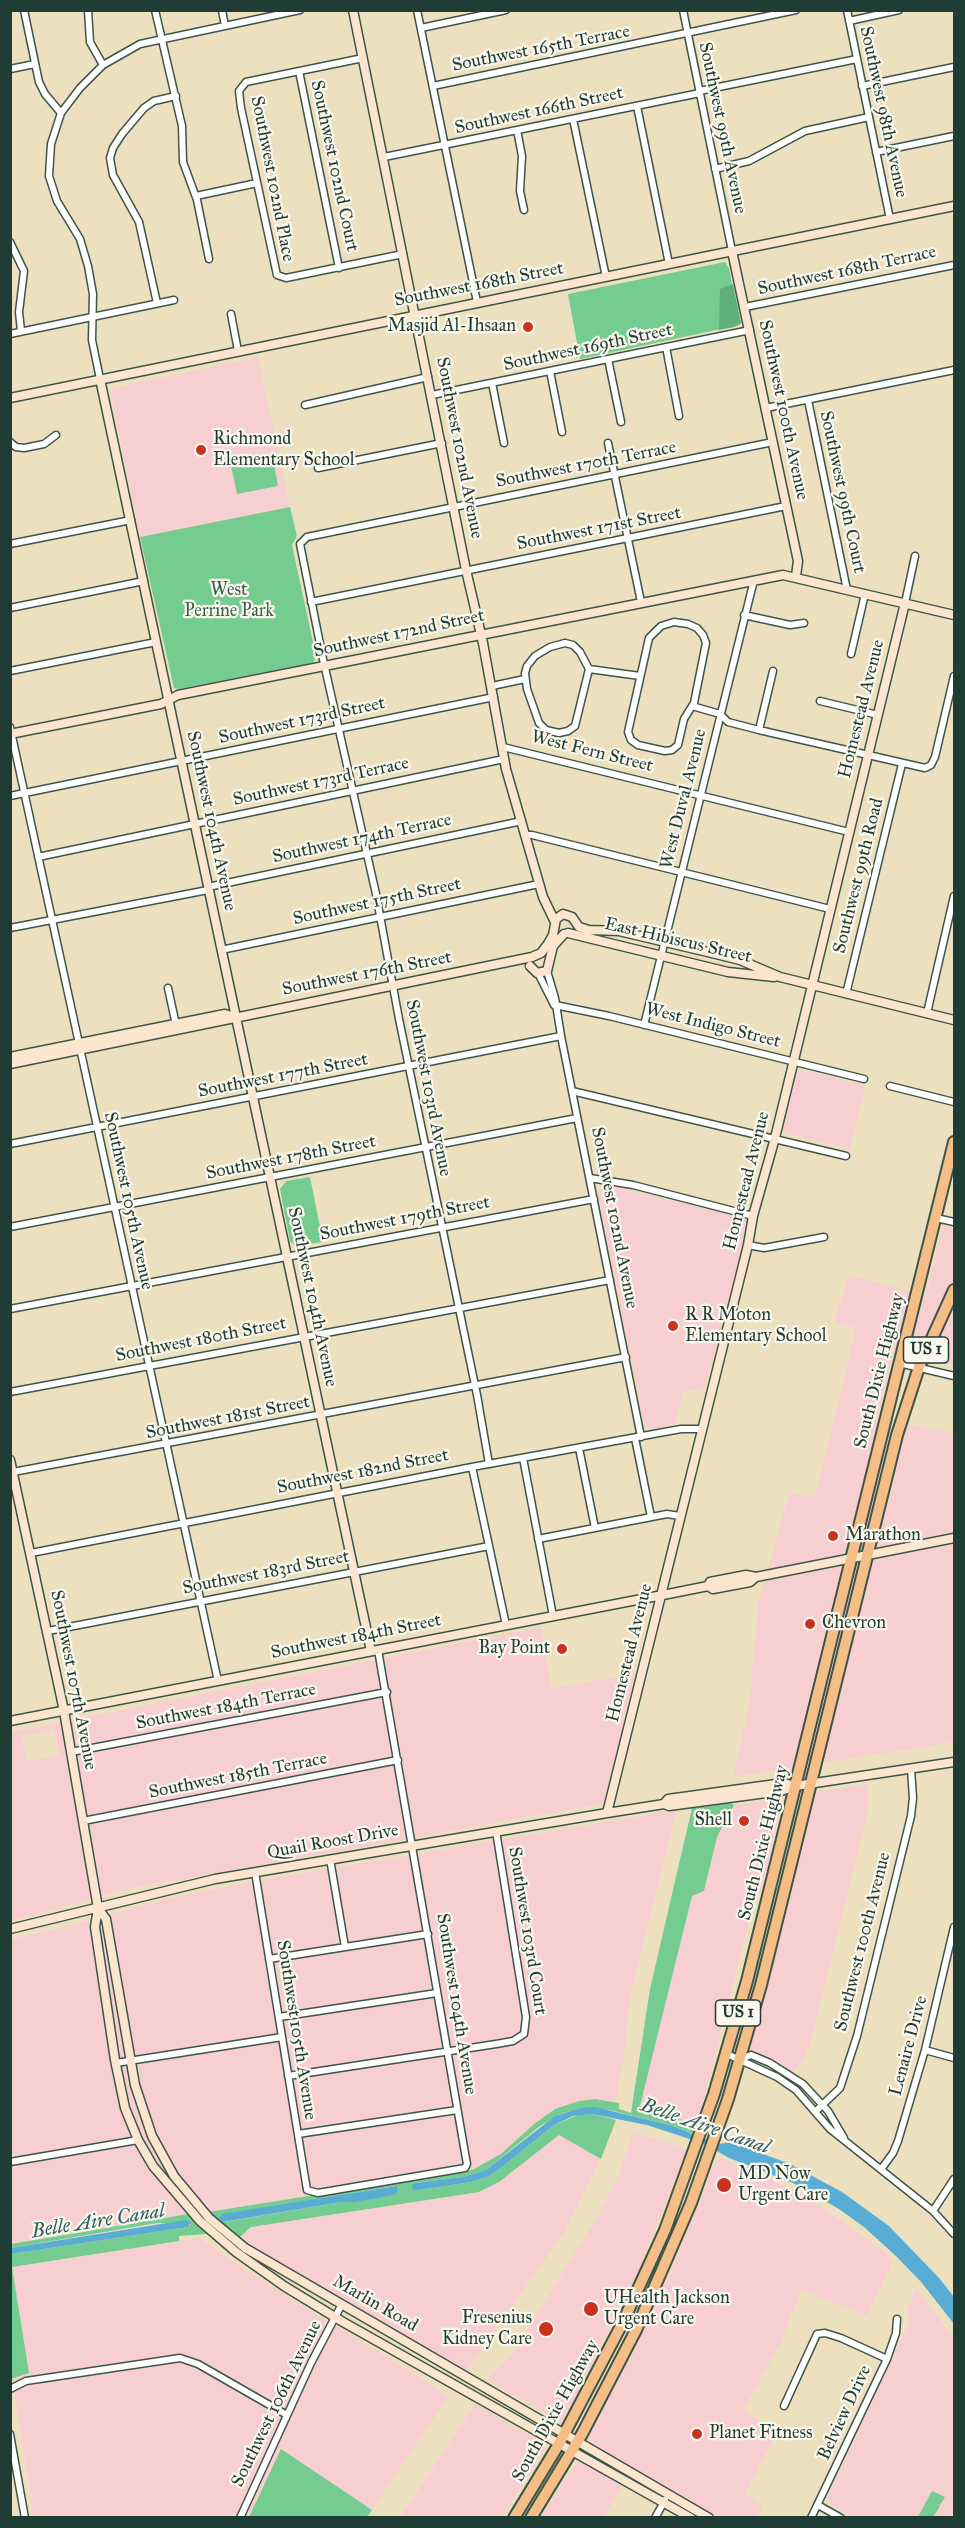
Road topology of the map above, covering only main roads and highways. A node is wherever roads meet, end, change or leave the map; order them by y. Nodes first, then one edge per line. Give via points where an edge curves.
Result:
1 (954, 1142) edge
2 (954, 1290) edge
3 (888, 1407) junction
4 (903, 1411) junction
5 (829, 1647) junction
6 (843, 1651) junction
7 (768, 1893) junction
8 (764, 1910) junction
9 (778, 1917) junction
10 (774, 1934) junction
11 (641, 2283) junction
12 (654, 2289) junction
13 (514, 2517) edge
14 (531, 2517) edge

1 - 3 highway, South Dixie Highway / US 1
2 - 4 highway, South Dixie Highway / US 1
3 - 4 highway
3 - 5 highway, South Dixie Highway / US 1
4 - 6 highway, South Dixie Highway / US 1
5 - 6 highway
5 - 7 highway, South Dixie Highway / US 1
6 - 9 highway, South Dixie Highway / US 1
7 - 8 highway, South Dixie Highway / US 1
7 - 9 highway via 773,1914
8 - 10 highway
8 - 11 highway, South Dixie Highway / US 1 via 727,2054 702,2132
9 - 10 highway, South Dixie Highway / US 1
10 - 12 highway, South Dixie Highway / US 1 via 741,2059 691,2203
11 - 12 highway
11 - 13 highway, South Dixie Highway / US 1 via 562,2439
12 - 14 highway, South Dixie Highway / US 1 via 616,2370

